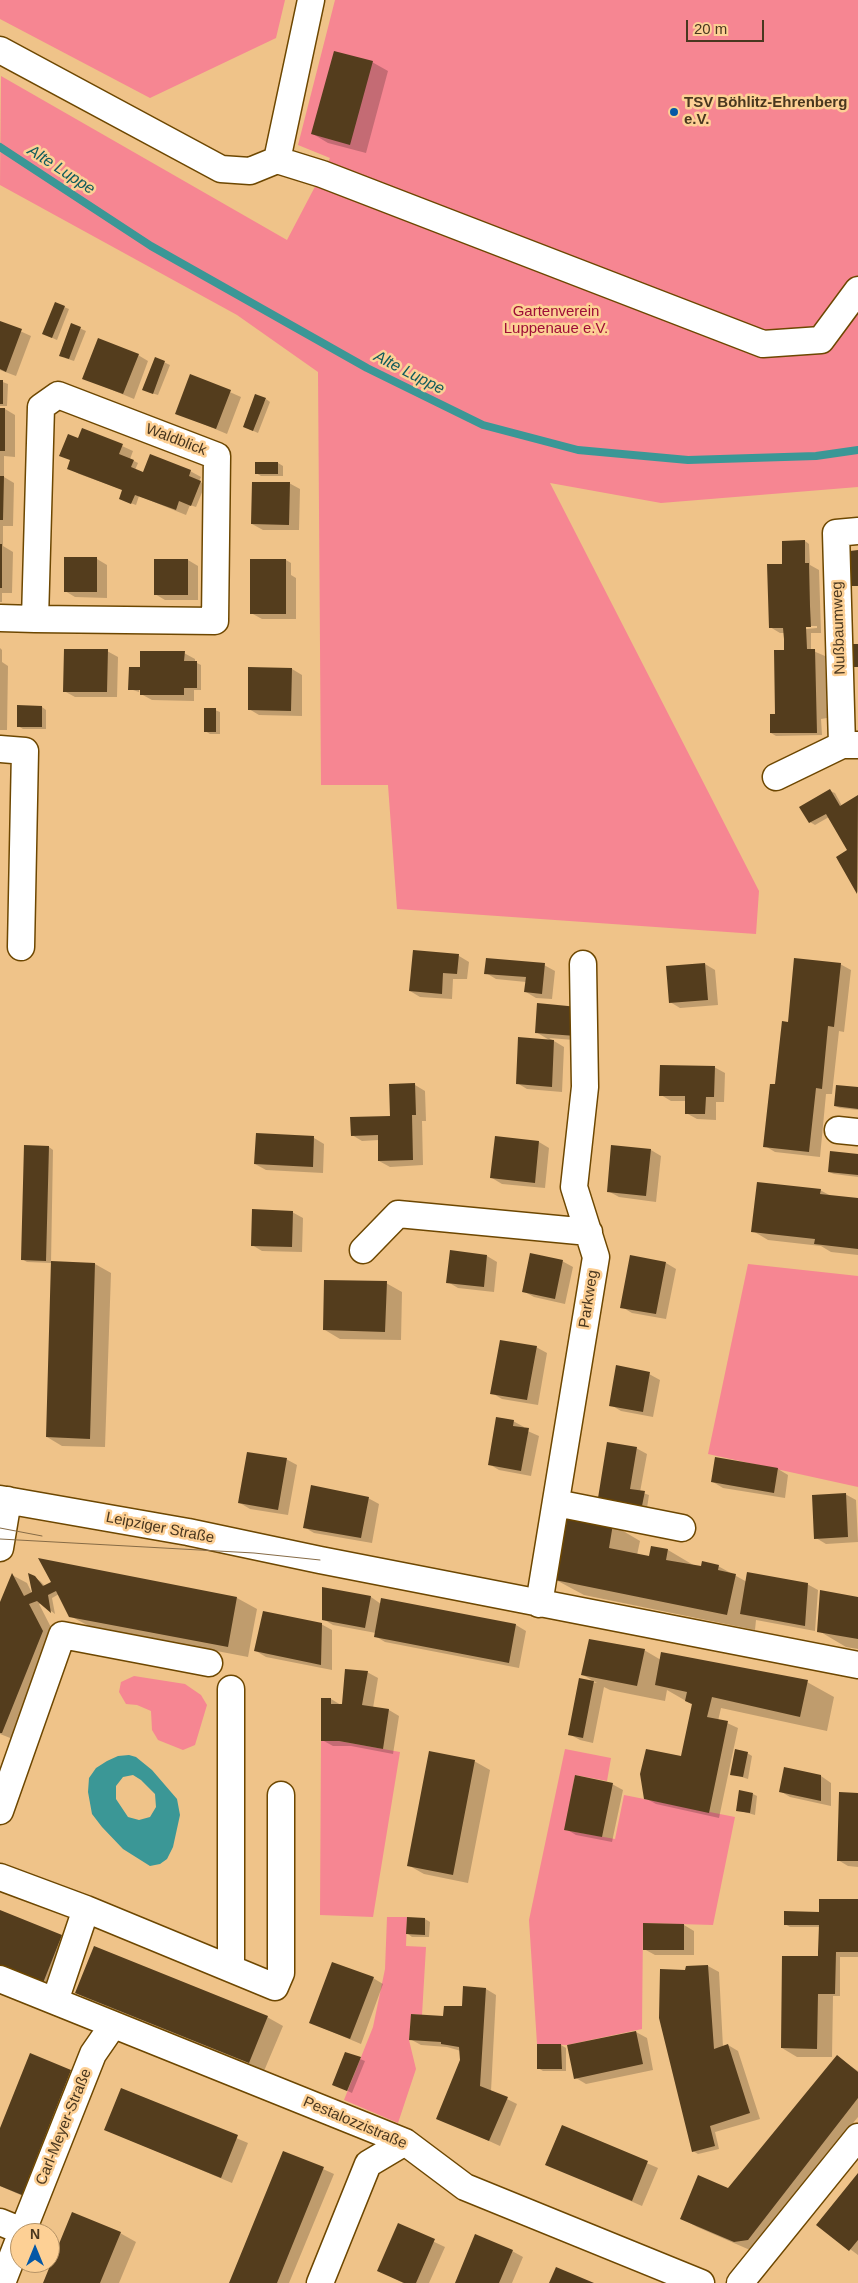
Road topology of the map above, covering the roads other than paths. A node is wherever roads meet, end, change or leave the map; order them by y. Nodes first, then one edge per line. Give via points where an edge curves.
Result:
1 (311, 0) edge
2 (0, 50) edge
3 (277, 160) junction
4 (858, 290) edge
5 (847, 532) edge
6 (0, 618) edge
7 (35, 619) junction
8 (850, 745) edge
9 (0, 749) edge
10 (776, 777) dead end
11 (21, 947) dead end
12 (583, 964) dead end
13 (588, 1232) junction
14 (363, 1250) dead end
15 (4, 1499) edge
16 (556, 1503) junction
17 (682, 1528) dead end
18 (0, 1548) edge
19 (539, 1604) junction
20 (209, 1663) dead end
21 (858, 1665) edge
22 (231, 1689) dead end
23 (9, 1755) edge
24 (281, 1795) dead end
25 (0, 1811) edge
26 (0, 1878) edge
27 (86, 1909) junction
28 (231, 1968) junction
29 (0, 1979) edge
30 (55, 2001) junction
31 (113, 2025) junction
32 (858, 2137) edge
33 (405, 2142) junction
34 (19, 2223) edge
35 (10, 2253) edge
36 (2, 2283) edge
37 (320, 2283) edge
38 (702, 2283) edge
39 (740, 2283) edge

1 - 3 street
2 - 3 street via 222,169 250,171
3 - 4 street via 322,174 763,344 820,340
5 - 8 street, Nußbaumweg
6 - 7 street, Waldblick
7 - 7 street, Waldblick via 215,621 217,456 58,395 41,407
8 - 10 street
9 - 11 street via 25,751
12 - 13 street, Parkweg via 585,1087 574,1187
13 - 14 street via 398,1214
13 - 16 street, Parkweg via 596,1257
15 - 18 street
15 - 19 street, Leipziger Straße via 188,1532
16 - 17 street
16 - 19 street, Parkweg
19 - 21 street, Leipziger Straße
20 - 23 street via 62,1635
22 - 28 street
23 - 25 street
24 - 28 street via 282,1973 275,1987
26 - 27 street
27 - 28 street
27 - 30 street
29 - 30 street, Pestalozzistraße
30 - 31 street, Pestalozzistraße
31 - 33 street, Pestalozzistraße
31 - 34 street, Carl-Meyer-Straße via 93,2054
32 - 39 street
33 - 37 street via 368,2164
33 - 38 street, Pestalozzistraße via 465,2187
35 - 36 street, Carl-Meyer-Straße

